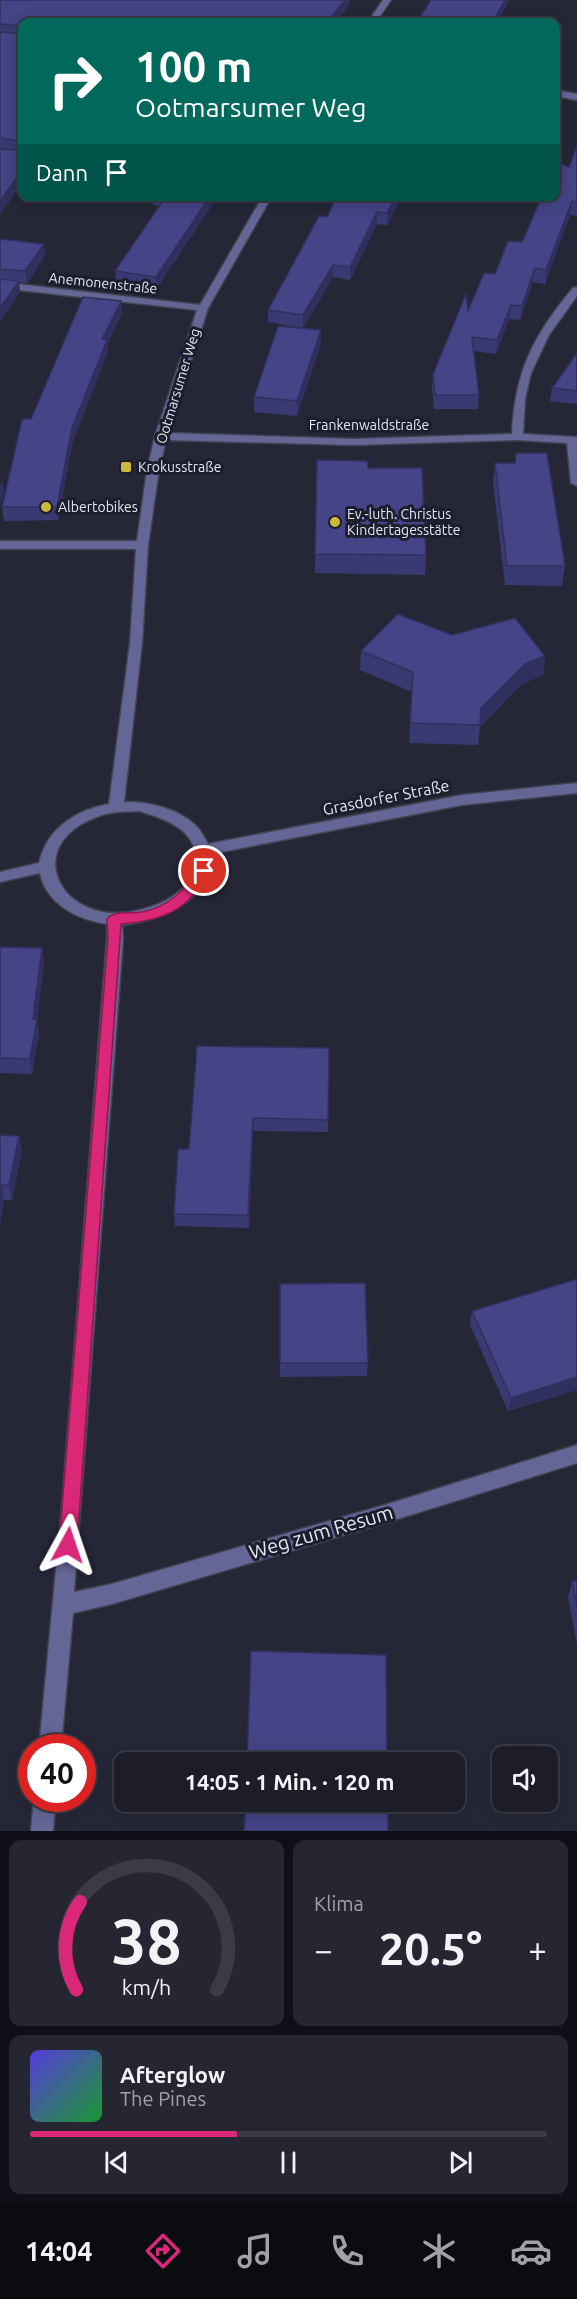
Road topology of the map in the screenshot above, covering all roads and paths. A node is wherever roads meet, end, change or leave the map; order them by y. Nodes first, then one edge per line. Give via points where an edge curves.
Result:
1 (387, 0) edge
2 (375, 18) edge
3 (560, 94) edge
4 (577, 97) edge
5 (265, 201) edge
6 (0, 285) edge
7 (577, 290) edge
8 (202, 308) junction
9 (161, 436) junction
10 (517, 438) junction
11 (574, 440) edge
12 (577, 483) edge
13 (0, 545) edge
14 (142, 545) junction
15 (577, 788) edge
16 (116, 807) junction
17 (204, 850) junction
18 (45, 867) junction
19 (0, 877) edge
20 (114, 919) junction
21 (577, 1454) edge
22 (63, 1605) junction
23 (51, 1734) edge
24 (44, 1812) edge
25 (42, 1831) edge

1 - 2 street
3 - 4 street
5 - 8 street, Ootmarsumer Weg
6 - 8 street, Anemonenstraße
7 - 10 street via 534,354 522,386
8 - 9 street, Ootmarsumer Weg
9 - 10 street, Frankenwaldstraße via 353,442
9 - 14 street, Ootmarsumer Weg
10 - 11 street, Frankenwaldstraße
11 - 12 street
13 - 14 street
14 - 16 street, Ootmarsumer Weg via 136,643
15 - 17 street, Grasdorfer Straße via 462,800
16 - 17 street via 151,808 182,820 197,834
16 - 18 street via 84,817 58,835 48,850
17 - 20 street via 204,871 192,890 171,907 144,917
18 - 19 street
18 - 20 street via 58,897 92,916
20 - 22 street
21 - 22 street, Weg zum Resum via 296,1540
22 - 23 street
24 - 25 street

